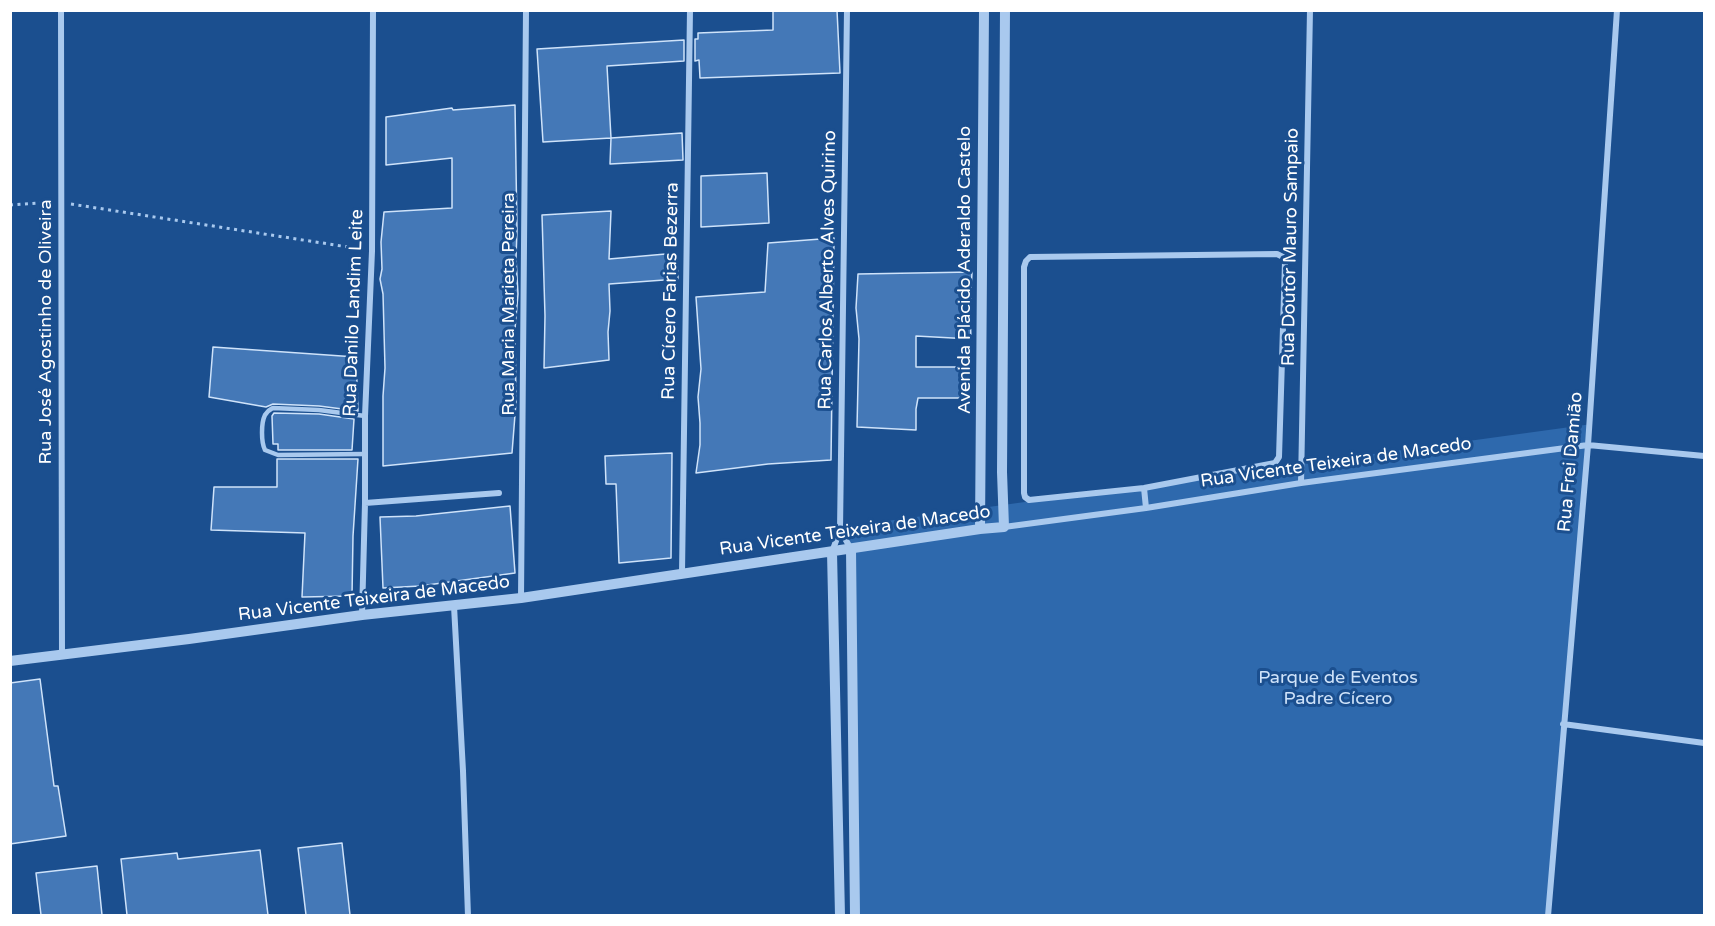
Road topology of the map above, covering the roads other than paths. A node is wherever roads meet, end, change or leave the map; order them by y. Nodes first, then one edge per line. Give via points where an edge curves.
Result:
1 (61, 10) edge
2 (373, 10) edge
3 (526, 10) edge
4 (690, 10) edge
5 (847, 10) edge
6 (984, 10) edge
7 (1005, 10) edge
8 (1310, 10) edge
9 (1617, 10) edge
10 (982, 263) junction
11 (1004, 264) junction
12 (365, 416) junction
13 (1588, 445) junction
14 (365, 454) junction
15 (1704, 456) edge
16 (1301, 483) junction
17 (1144, 488) junction
18 (499, 493) dead end
19 (365, 503) junction
20 (1146, 508) junction
21 (1004, 527) junction
22 (980, 529) junction
23 (840, 530) junction
24 (851, 549) junction
25 (832, 552) junction
26 (682, 572) junction
27 (521, 597) junction
28 (454, 606) junction
29 (363, 615) junction
30 (62, 654) junction
31 (10, 661) edge
32 (1563, 724) junction
33 (1704, 742) edge
34 (468, 915) edge
35 (840, 915) edge
36 (855, 915) edge
37 (1548, 915) edge

1 - 30 street, Rua José Agostinho de Oliveira
2 - 12 street, Rua Danilo Landim Leite via 372,251
3 - 27 street, Rua Maria Marieta Pereira
4 - 26 street, Rua Cícero Farias Bezerra
5 - 23 street, Rua Carlos Alberto Alves Quirino
6 - 10 street, Avenida Plácido Aderaldo Castelo
7 - 11 street, Avenida Plácido Aderaldo Castelo
8 - 16 street, Rua Doutor Mauro Sampaio
9 - 13 street, Rua Frei Damião
10 - 11 street
10 - 22 street, Avenida Plácido Aderaldo Castelo
11 - 21 street, Avenida Plácido Aderaldo Castelo
12 - 14 street, Rua Danilo Landim Leite
12 - 14 lane via 273,408 264,416 262,445 278,455
13 - 15 street, Rua Vicente Teixeira de Macedo
13 - 16 street, Rua Vicente Teixeira de Macedo
13 - 32 street, Rua Frei Damião
14 - 19 street, Rua Danilo Landim Leite
16 - 20 street, Rua Vicente Teixeira de Macedo
17 - 17 street via 1029,500 1025,497 1026,261 1030,257 1278,254 1285,262 1278,460
17 - 20 street
18 - 19 street
19 - 29 street, Rua Danilo Landim Leite
20 - 21 street, Rua Vicente Teixeira de Macedo
21 - 22 street, Rua Vicente Teixeira de Macedo
22 - 24 street, Rua Vicente Teixeira de Macedo
23 - 24 street
23 - 25 street
24 - 25 street, Rua Vicente Teixeira de Macedo
24 - 36 street
25 - 26 street, Rua Vicente Teixeira de Macedo
25 - 35 street
26 - 27 street, Rua Vicente Teixeira de Macedo
27 - 28 street, Rua Vicente Teixeira de Macedo
28 - 29 street, Rua Vicente Teixeira de Macedo
28 - 34 street
29 - 30 street, Rua Vicente Teixeira de Macedo
30 - 31 street, Rua Vicente Teixeira de Macedo
32 - 33 street
32 - 37 street, Rua Frei Damião

